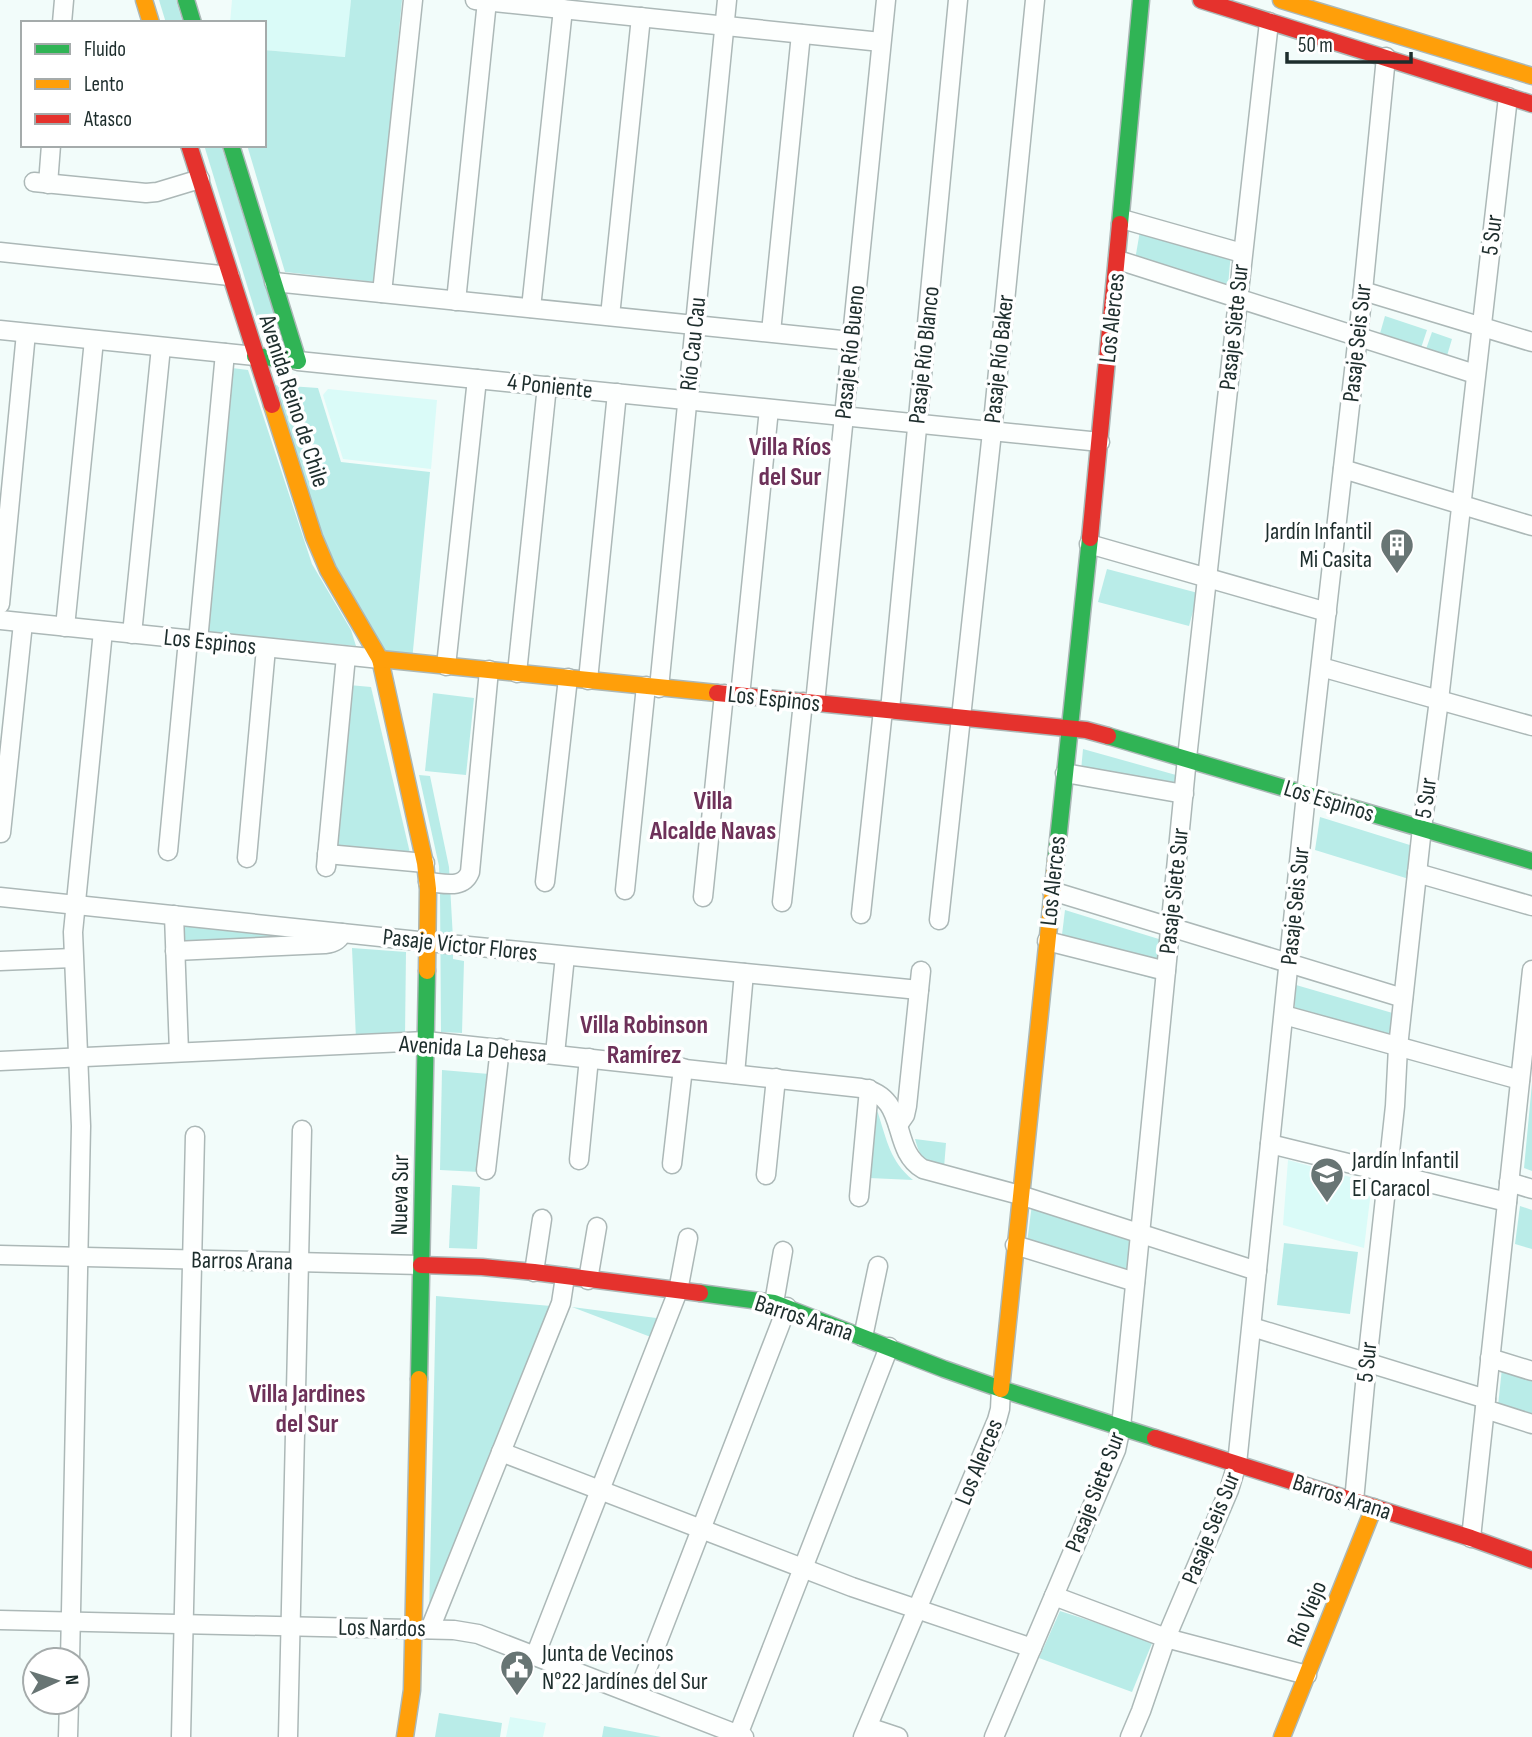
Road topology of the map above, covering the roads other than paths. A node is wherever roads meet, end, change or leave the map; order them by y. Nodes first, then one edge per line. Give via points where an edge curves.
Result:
1 (64, 0) edge
2 (144, 0) edge
3 (186, 0) edge
4 (413, 0) edge
5 (727, 0) edge
6 (886, 0) edge
7 (958, 0) edge
8 (1035, 0) edge
9 (1142, 0) edge
10 (1201, 0) edge
11 (1281, 0) edge
12 (481, 1) edge
13 (563, 9) junction
14 (641, 17) junction
15 (62, 21) edge
16 (150, 21) edge
17 (192, 21) edge
18 (1269, 22) junction
19 (724, 26) junction
20 (801, 34) junction
21 (881, 42) junction
22 (1386, 57) junction
23 (1532, 76) edge
24 (1508, 97) junction
25 (1532, 104) edge
26 (50, 147) edge
27 (191, 147) edge
28 (232, 147) edge
29 (200, 179) junction
30 (1122, 219) junction
31 (0, 251) edge
32 (1242, 253) junction
33 (1118, 260) junction
34 (230, 276) junction
35 (274, 282) junction
36 (1363, 291) junction
37 (382, 293) junction
38 (1238, 298) junction
39 (456, 301) junction
40 (531, 308) junction
41 (610, 316) junction
42 (695, 325) junction
43 (1481, 326) junction
44 (0, 330) edge
45 (771, 332) junction
46 (26, 333) junction
47 (1358, 336) junction
48 (94, 340) junction
49 (851, 341) junction
50 (1532, 342) edge
51 (161, 347) junction
52 (225, 353) junction
53 (256, 356) junction
54 (298, 361) junction
55 (1475, 374) junction
56 (477, 379) junction
57 (547, 386) junction
58 (617, 393) junction
59 (687, 400) junction
60 (769, 409) junction
61 (844, 416) junction
62 (918, 424) junction
63 (992, 432) junction
64 (1100, 443) junction
65 (1343, 469) junction
66 (1460, 504) junction
67 (1532, 526) edge
68 (1089, 544) junction
69 (1207, 579) junction
70 (0, 604) edge
71 (1327, 612) junction
72 (0, 620) edge
73 (23, 623) junction
74 (65, 627) junction
75 (103, 631) junction
76 (132, 634) junction
77 (193, 640) junction
78 (266, 648) junction
79 (346, 656) junction
80 (380, 659) junction
81 (446, 666) junction
82 (1321, 667) junction
83 (488, 670) junction
84 (517, 673) junction
85 (568, 678) junction
86 (588, 680) junction
87 (653, 687) junction
88 (732, 695) junction
89 (1439, 700) junction
90 (809, 702) junction
91 (887, 710) junction
92 (961, 717) junction
93 (1532, 726) edge
94 (1070, 727) junction
95 (1187, 758) junction
96 (1065, 773) junction
97 (1184, 794) junction
98 (1306, 794) junction
99 (1422, 828) junction
100 (1, 833) edge
101 (168, 851) dead end
102 (247, 858) dead end
103 (1532, 861) edge
104 (425, 863) junction
105 (1417, 873) junction
106 (428, 882) junction
107 (545, 882) dead end
108 (625, 890) dead end
109 (1052, 891) junction
110 (0, 897) edge
111 (703, 897) dead end
112 (782, 902) dead end
113 (76, 905) junction
114 (1532, 906) edge
115 (861, 914) dead end
116 (174, 915) junction
117 (939, 920) dead end
118 (1171, 927) junction
119 (341, 933) junction
120 (1047, 941) junction
121 (428, 942) junction
122 (175, 951) junction
123 (565, 956) junction
124 (73, 958) junction
125 (0, 961) edge
126 (1289, 963) junction
127 (1532, 970) edge
128 (921, 971) dead end
129 (1166, 971) junction
130 (744, 973) junction
131 (919, 990) junction
132 (1403, 998) junction
133 (1284, 1015) junction
134 (426, 1041) junction
135 (1398, 1047) junction
136 (500, 1048) junction
137 (180, 1052) junction
138 (555, 1054) junction
139 (78, 1057) junction
140 (589, 1058) junction
141 (0, 1061) edge
142 (683, 1068) junction
143 (735, 1074) junction
144 (776, 1078) junction
145 (1520, 1080) junction
146 (869, 1089) junction
147 (898, 1125) junction
148 (302, 1130) dead end
149 (195, 1136) dead end
150 (1270, 1144) junction
151 (579, 1160) dead end
152 (673, 1164) dead end
153 (486, 1170) dead end
154 (1388, 1173) junction
155 (765, 1175) dead end
156 (1509, 1182) junction
157 (1532, 1189) edge
158 (1020, 1195) junction
159 (859, 1197) dead end
160 (1507, 1202) junction
161 (542, 1219) dead end
162 (597, 1227) dead end
163 (1140, 1234) junction
164 (688, 1238) dead end
165 (1015, 1245) junction
166 (783, 1251) dead end
167 (0, 1255) edge
168 (78, 1257) junction
169 (192, 1260) junction
170 (299, 1262) junction
171 (421, 1265) junction
172 (878, 1266) dead end
173 (534, 1272) junction
174 (1257, 1272) junction
175 (565, 1277) junction
176 (588, 1280) junction
177 (1135, 1282) junction
178 (678, 1291) junction
179 (780, 1305) junction
180 (1252, 1327) junction
181 (863, 1337) junction
182 (889, 1348) junction
183 (1490, 1358) junction
184 (1367, 1363) junction
185 (1532, 1371) edge
186 (1001, 1389) junction
187 (1485, 1404) junction
188 (1532, 1424) edge
189 (1121, 1427) junction
190 (501, 1452) junction
191 (1237, 1464) junction
192 (600, 1490) junction
193 (1354, 1501) junction
194 (1374, 1507) junction
195 (701, 1528) junction
196 (1471, 1538) junction
197 (1532, 1560) edge
198 (803, 1568) junction
199 (1054, 1596) junction
200 (917, 1609) junction
201 (0, 1620) edge
202 (71, 1621) junction
203 (184, 1624) junction
204 (290, 1626) junction
205 (422, 1629) junction
206 (1166, 1638) junction
207 (70, 1646) edge
208 (1032, 1648) junction
209 (535, 1656) junction
210 (1307, 1675) junction
211 (637, 1695) junction
212 (69, 1716) edge
213 (708, 1730) edge
214 (865, 1732) edge
215 (741, 1736) edge
216 (68, 1737) edge
217 (181, 1737) edge
218 (288, 1737) edge
219 (405, 1737) edge
220 (898, 1737) edge
221 (994, 1737) edge
222 (1130, 1737) edge
223 (1282, 1737) edge

1 - 15 street
2 - 16 street
3 - 17 street
4 - 37 street
5 - 19 street, Río Cau Cau
6 - 21 street, Pasaje Río Bueno
7 - 62 street, Pasaje Río Blanco
8 - 63 street, Pasaje Río Baker
9 - 30 street, Los Alerces
10 - 18 street
11 - 23 street
12 - 13 street
12 - 39 street
13 - 14 street
13 - 40 street
14 - 19 street
14 - 41 street
18 - 22 street
18 - 32 street, Pasaje Siete Sur
19 - 20 street
19 - 42 street, Río Cau Cau
20 - 21 street
20 - 45 street
21 - 49 street, Pasaje Río Bueno
22 - 24 street
22 - 36 street, Pasaje Seis Sur
24 - 25 street
24 - 43 street, 5 Sur
26 - 29 street via 41,183 146,193
27 - 29 street, Avenida Reino de Chile
28 - 35 street, Avenida Reino de Chile
29 - 34 street, Avenida Reino de Chile
30 - 32 street
30 - 33 street, Los Alerces
31 - 34 street
32 - 38 street, Pasaje Siete Sur
33 - 38 street
33 - 64 street, Los Alerces
34 - 53 street, Avenida Reino de Chile
35 - 37 street
35 - 54 street, Avenida Reino de Chile
36 - 43 street
36 - 47 street, Pasaje Seis Sur
37 - 39 street
38 - 47 street
38 - 69 street, Pasaje Siete Sur
39 - 40 street
40 - 41 street
41 - 42 street
42 - 45 street
42 - 59 street, Río Cau Cau
43 - 50 street
43 - 55 street, 5 Sur
44 - 46 street, 4 Poniente
45 - 49 street
46 - 48 street, 4 Poniente
46 - 70 street
47 - 55 street
47 - 65 street, Pasaje Seis Sur
48 - 51 street, 4 Poniente
48 - 74 street
49 - 61 street, Pasaje Río Bueno
51 - 52 street, 4 Poniente
51 - 76 street
52 - 53 street, 4 Poniente
52 - 77 street
53 - 54 street, 4 Poniente
53 - 80 street, Avenida Reino de Chile via 319,553
54 - 56 street, 4 Poniente
55 - 66 street, 5 Sur
56 - 57 street, 4 Poniente
56 - 81 street
57 - 58 street, 4 Poniente
57 - 84 street
58 - 59 street, 4 Poniente
58 - 86 street
59 - 60 street, 4 Poniente
59 - 87 street, Río Cau Cau
60 - 61 street, 4 Poniente
60 - 88 street
61 - 62 street, 4 Poniente
61 - 90 street, Pasaje Río Bueno
62 - 63 street, 4 Poniente
62 - 91 street, Pasaje Río Blanco
63 - 64 street, 4 Poniente
63 - 92 street, Pasaje Río Baker
64 - 68 street, Los Alerces
65 - 66 street
65 - 71 street, Pasaje Seis Sur
66 - 67 street
66 - 89 street, 5 Sur
68 - 69 street
68 - 94 street, Los Alerces
69 - 71 street
69 - 95 street, Pasaje Siete Sur
71 - 82 street, Pasaje Seis Sur
72 - 73 street, Los Espinos
73 - 74 street, Los Espinos
73 - 100 street
74 - 75 street, Los Espinos
75 - 76 street, Los Espinos
75 - 113 street
76 - 77 street, Los Espinos
77 - 78 street, Los Espinos
77 - 101 street
78 - 79 street, Los Espinos
78 - 102 street
79 - 80 street, Los Espinos
79 - 104 street via 326,860
80 - 81 street, Los Espinos
80 - 104 street, Nueva Sur
81 - 83 street, Los Espinos
82 - 89 street
82 - 98 street, Pasaje Seis Sur
83 - 84 street, Los Espinos
83 - 106 street via 470,872 462,883
84 - 85 street, Los Espinos
85 - 86 street, Los Espinos
85 - 107 street
86 - 87 street, Los Espinos
87 - 88 street, Los Espinos
87 - 108 street, Río Cau Cau
88 - 90 street, Los Espinos
88 - 111 street
89 - 93 street
89 - 99 street, 5 Sur
90 - 91 street, Los Espinos
90 - 112 street, Pasaje Río Bueno
91 - 92 street, Los Espinos
91 - 115 street, Pasaje Río Blanco
92 - 94 street, Los Espinos
92 - 117 street, Pasaje Río Baker
94 - 95 street, Los Espinos
94 - 96 street, Los Alerces
95 - 97 street, Pasaje Siete Sur
95 - 98 street, Los Espinos
96 - 97 street
96 - 109 street, Los Alerces
97 - 118 street, Pasaje Siete Sur
98 - 99 street, Los Espinos
98 - 126 street, Pasaje Seis Sur
99 - 103 street, Los Espinos
99 - 105 street, 5 Sur
104 - 106 street, Nueva Sur
105 - 114 street
105 - 132 street, 5 Sur
106 - 121 street, Nueva Sur
109 - 118 street
109 - 120 street, Los Alerces
110 - 113 street, Pasaje Víctor Flores
113 - 116 street, Pasaje Víctor Flores
113 - 124 street
116 - 119 street, Pasaje Víctor Flores
116 - 122 street
118 - 126 street
118 - 129 street, Pasaje Siete Sur
119 - 121 street, Pasaje Víctor Flores
119 - 122 street via 337,941 326,944
120 - 129 street
120 - 158 street, Los Alerces
121 - 123 street, Pasaje Víctor Flores
121 - 134 street, Nueva Sur
122 - 137 street
123 - 130 street, Pasaje Víctor Flores
123 - 138 street
124 - 125 street
124 - 139 street
126 - 132 street
126 - 133 street, Pasaje Seis Sur
127 - 145 street
128 - 131 street
129 - 163 street, Pasaje Siete Sur
130 - 131 street, Pasaje Víctor Flores
130 - 143 street
131 - 147 street via 907,1106
132 - 135 street, 5 Sur
133 - 135 street
133 - 150 street, Pasaje Seis Sur
134 - 136 street, Avenida La Dehesa
134 - 137 street, Avenida La Dehesa
134 - 171 street, Nueva Sur
135 - 145 street
135 - 154 street, 5 Sur
136 - 138 street, Avenida La Dehesa
136 - 153 street
137 - 139 street, Avenida La Dehesa
138 - 140 street, Avenida La Dehesa
139 - 141 street, Avenida La Dehesa
139 - 168 street
140 - 142 street, Avenida La Dehesa
140 - 151 street
142 - 143 street, Avenida La Dehesa
142 - 152 street
143 - 144 street, Avenida La Dehesa
144 - 146 street, Avenida La Dehesa
144 - 155 street
145 - 156 street
146 - 147 street via 887,1101
146 - 159 street
147 - 158 street via 908,1152 923,1169
148 - 170 street
149 - 169 street
150 - 154 street
150 - 174 street, Pasaje Seis Sur
154 - 160 street
154 - 184 street, 5 Sur
156 - 157 street
156 - 160 street
158 - 163 street
158 - 165 street, Los Alerces
160 - 183 street
161 - 173 street
162 - 176 street
163 - 174 street
163 - 177 street, Pasaje Siete Sur
164 - 178 street
165 - 177 street
165 - 186 street, Los Alerces
166 - 179 street
167 - 168 street, Barros Arana
168 - 169 street, Barros Arana
168 - 202 street
169 - 170 street, Barros Arana
169 - 203 street
170 - 171 street, Barros Arana
170 - 204 street
171 - 173 street, Barros Arana
171 - 205 street, Nueva Sur
172 - 181 street
173 - 175 street, Barros Arana
174 - 180 street, Pasaje Seis Sur
175 - 176 street, Barros Arana
175 - 190 street via 561,1303
176 - 178 street, Barros Arana
177 - 189 street, Pasaje Siete Sur
178 - 179 street, Barros Arana
178 - 192 street
179 - 181 street, Barros Arana
179 - 195 street
180 - 184 street
180 - 191 street, Pasaje Seis Sur
181 - 182 street, Barros Arana
182 - 186 street, Barros Arana
182 - 198 street
183 - 185 street
183 - 187 street
184 - 187 street
184 - 193 street, 5 Sur
186 - 189 street, Barros Arana
186 - 200 street, Los Alerces via 998,1420
187 - 188 street
187 - 196 street
189 - 191 street, Barros Arana
189 - 199 street, Pasaje Siete Sur via 1116,1450
190 - 192 street
190 - 205 street
191 - 193 street, Barros Arana
191 - 206 street, Pasaje Seis Sur
192 - 195 street
192 - 209 street
193 - 194 street, Barros Arana
194 - 196 street, Barros Arana
194 - 210 street, Río Viejo
195 - 198 street
195 - 211 street
196 - 197 street, Barros Arana
198 - 200 street
198 - 215 street
199 - 206 street
199 - 208 street, Pasaje Siete Sur
200 - 208 street
200 - 214 street, Los Alerces
201 - 202 street, Los Nardos
202 - 203 street, Los Nardos
202 - 207 street
203 - 204 street, Los Nardos
203 - 217 street
204 - 205 street, Los Nardos
204 - 218 street
205 - 209 street, Los Nardos via 478,1634
205 - 219 street, Nueva Sur
206 - 210 street
206 - 222 street, Pasaje Seis Sur
208 - 221 street, Pasaje Siete Sur
209 - 211 street, Los Nardos
210 - 223 street, Río Viejo
211 - 213 street, Los Nardos
212 - 216 street
213 - 215 street, Los Nardos
214 - 220 street

